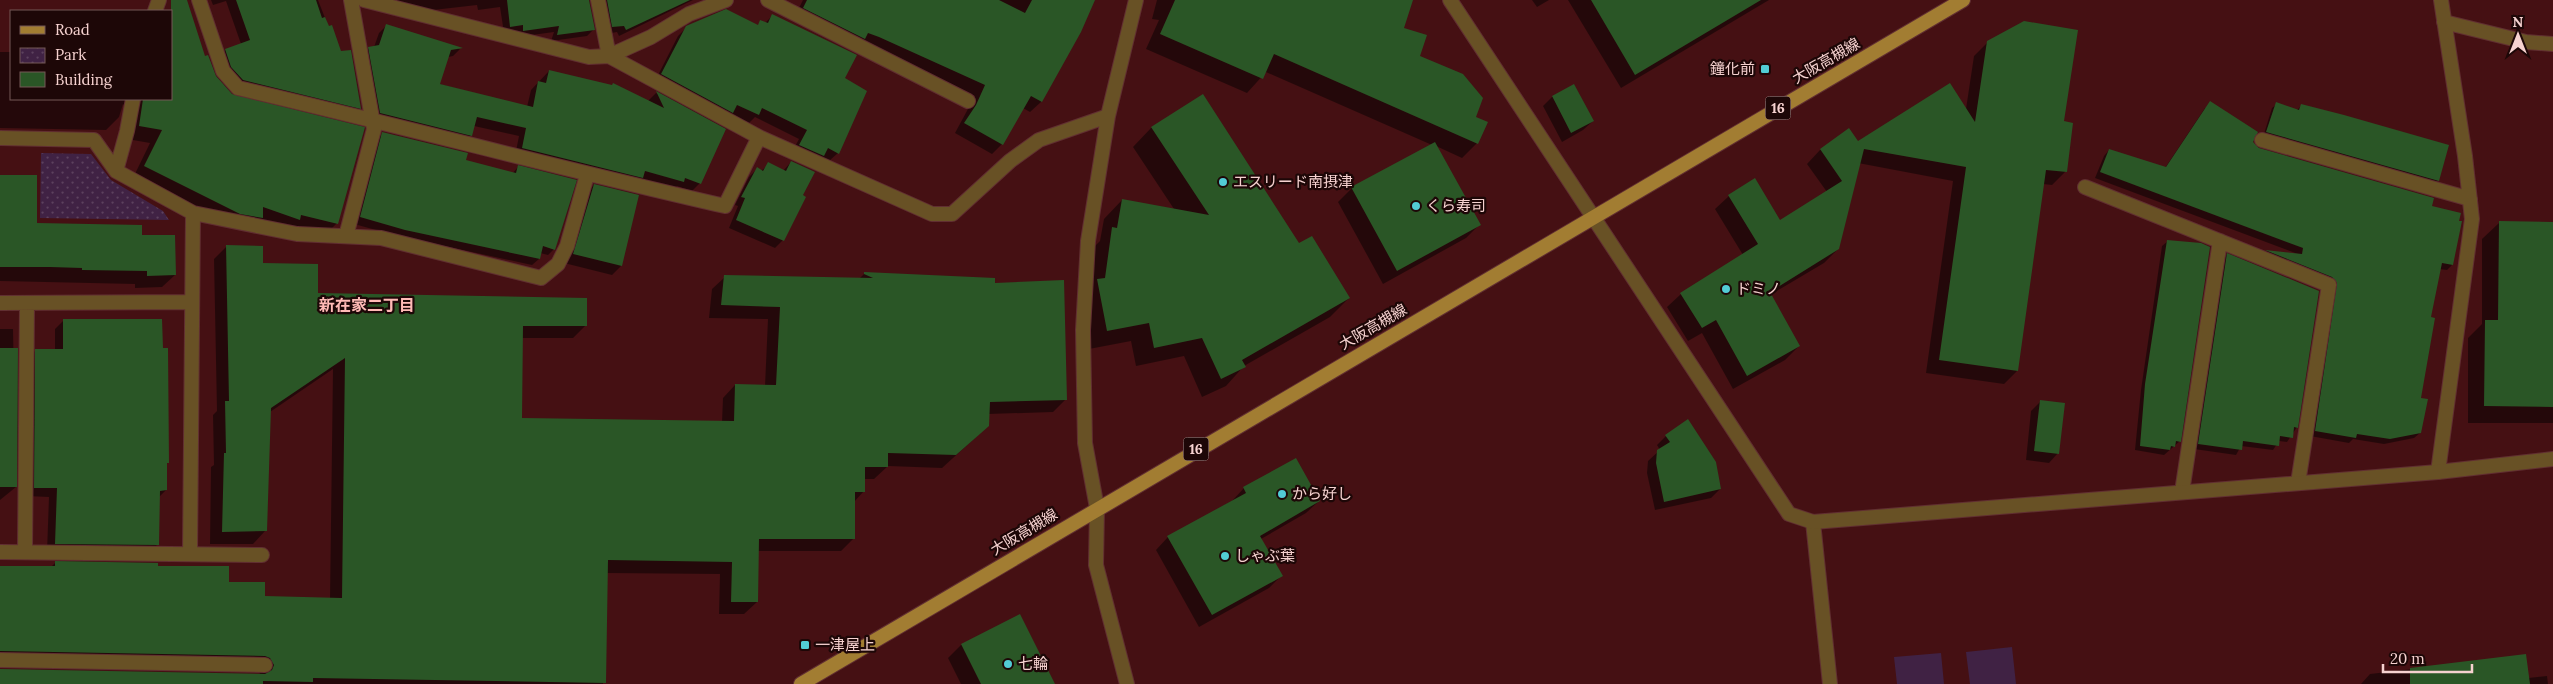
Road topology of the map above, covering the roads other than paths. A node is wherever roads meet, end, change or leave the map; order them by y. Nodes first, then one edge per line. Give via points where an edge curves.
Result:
1 (199, 0) edge
2 (351, 0) edge
3 (364, 0) edge
4 (598, 0) edge
5 (726, 0) edge
6 (768, 0) edge
7 (1136, 0) edge
8 (1450, 0) edge
9 (1963, 0) edge
10 (2441, 0) edge
11 (2444, 22) junction
12 (2553, 44) edge
13 (609, 56) junction
14 (133, 100) edge
15 (968, 101) dead end
16 (1108, 116) junction
17 (373, 119) junction
18 (759, 137) junction
19 (0, 138) edge
20 (2262, 140) dead end
21 (116, 171) junction
22 (587, 175) junction
23 (2085, 187) dead end
24 (2470, 199) junction
25 (193, 213) junction
26 (1593, 216) junction
27 (346, 236) junction
28 (2220, 241) junction
29 (192, 302) junction
30 (0, 303) edge
31 (27, 303) junction
32 (2553, 459) edge
33 (2438, 472) junction
34 (2298, 483) junction
35 (2182, 492) junction
36 (1097, 508) junction
37 (1813, 522) junction
38 (0, 552) edge
39 (25, 552) junction
40 (190, 554) junction
41 (262, 555) dead end
42 (0, 660) edge
43 (265, 665) dead end
44 (801, 684) edge
45 (1127, 684) edge
46 (1830, 684) edge

1 - 17 street via 223,71 238,88
2 - 17 street
3 - 13 street via 589,57
4 - 13 street
5 - 13 street via 689,14 651,37
6 - 15 street
7 - 16 street
8 - 26 street
9 - 26 main road, 大阪高槻線 / 16
10 - 11 street
11 - 12 street via 2526,42
11 - 24 street
13 - 18 street
14 - 21 street
16 - 18 street via 1039,140 1010,161 952,214 932,214
16 - 36 street via 1088,241 1083,330 1085,443
17 - 22 street
17 - 27 street via 374,130
18 - 22 street via 725,206
19 - 21 street via 94,140
20 - 24 street
21 - 25 street
22 - 27 street via 567,246 558,264 541,278 381,238
23 - 28 street
24 - 33 street via 2472,219
25 - 27 street via 297,234
25 - 29 street
26 - 36 main road, 大阪高槻線 / 16
26 - 37 street via 1789,514
28 - 34 street via 2329,284
28 - 35 street
29 - 31 street
29 - 40 street
30 - 31 street
31 - 39 street
32 - 33 street
33 - 34 street
34 - 35 street
35 - 37 street
36 - 44 main road, 大阪高槻線 / 16
36 - 45 street via 1096,566
37 - 46 street
38 - 39 street
39 - 40 street
40 - 41 street
42 - 43 street

